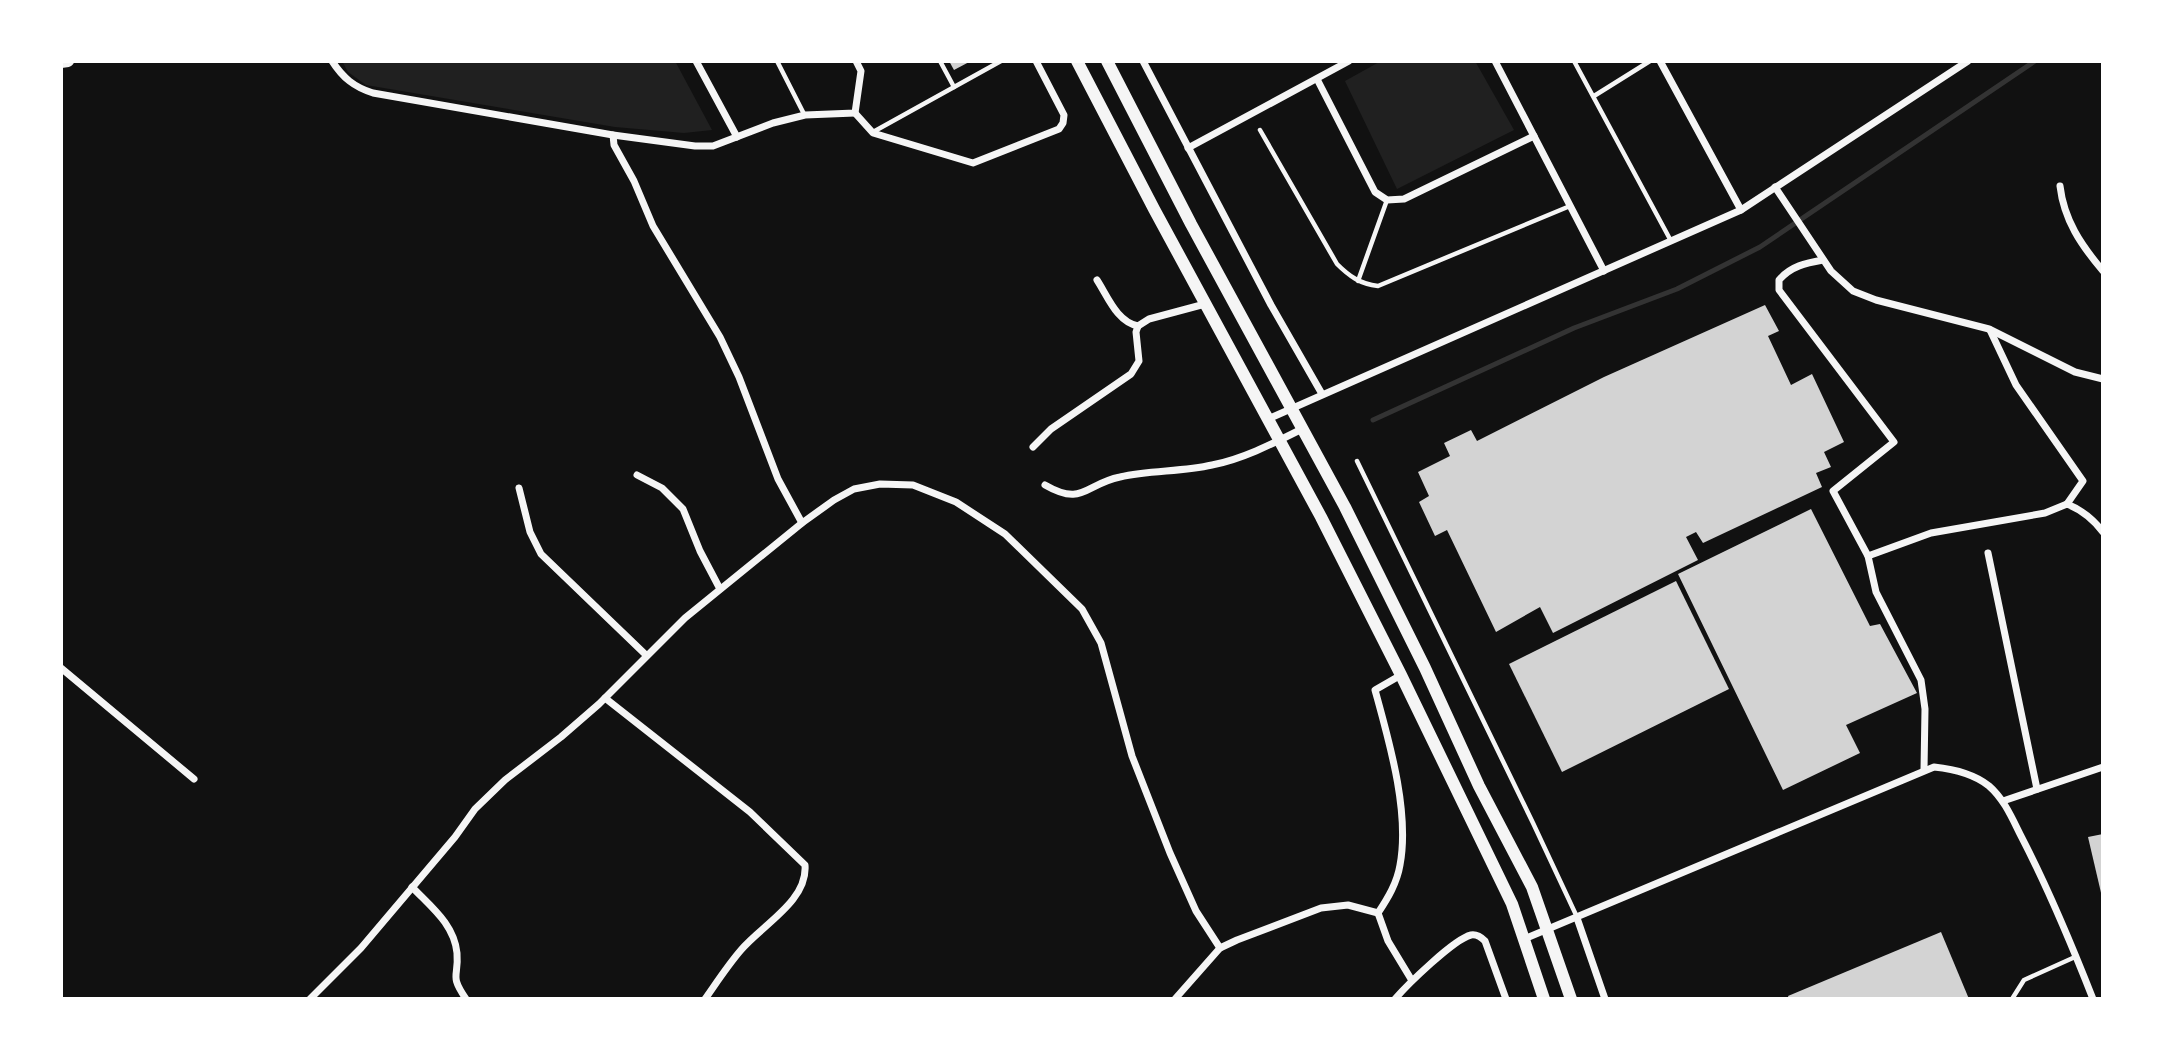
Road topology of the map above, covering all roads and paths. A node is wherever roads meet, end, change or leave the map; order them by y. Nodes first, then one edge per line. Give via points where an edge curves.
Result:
1 (68, 61) edge
2 (332, 61) edge
3 (696, 61) edge
4 (777, 61) edge
5 (856, 61) edge
6 (940, 61) edge
7 (1001, 61) edge
8 (1036, 61) edge
9 (1077, 61) edge
10 (1107, 61) edge
11 (1143, 61) edge
12 (1349, 61) edge
13 (1495, 61) edge
14 (1574, 61) edge
15 (1650, 61) edge
16 (1660, 61) edge
17 (1968, 61) edge
18 (61, 62) edge
19 (1317, 79) junction
20 (954, 87) junction
21 (1594, 96) junction
22 (855, 113) junction
23 (805, 115) junction
24 (1260, 130) dead end
25 (873, 133) junction
26 (613, 135) junction
27 (1534, 136) junction
28 (737, 137) junction
29 (1188, 148) junction
30 (2060, 186) dead end
31 (1775, 187) junction
32 (1387, 200) junction
33 (1571, 206) junction
34 (1741, 210) junction
35 (1672, 242) junction
36 (1824, 260) junction
37 (1605, 271) junction
38 (2103, 271) edge
39 (1097, 280) dead end
40 (1358, 281) junction
41 (1205, 304) junction
42 (1138, 326) junction
43 (1989, 329) junction
44 (2103, 379) edge
45 (1322, 394) junction
46 (1291, 408) junction
47 (1268, 419) junction
48 (1303, 429) junction
49 (1279, 440) junction
50 (1033, 447) dead end
51 (1357, 461) dead end
52 (637, 475) dead end
53 (1045, 485) dead end
54 (519, 488) dead end
55 (2067, 504) junction
56 (802, 523) junction
57 (2103, 532) edge
58 (1988, 553) dead end
59 (1868, 556) junction
60 (720, 589) junction
61 (646, 655) junction
62 (61, 668) edge
63 (1401, 675) junction
64 (605, 698) junction
65 (2103, 767) edge
66 (1924, 770) junction
67 (194, 779) dead end
68 (2037, 789) junction
69 (2003, 801) junction
70 (412, 887) junction
71 (1378, 913) junction
72 (1577, 918) junction
73 (1547, 930) junction
74 (1524, 939) junction
75 (1220, 948) junction
76 (2075, 957) junction
77 (1411, 979) junction
78 (310, 999) edge
79 (466, 999) edge
80 (705, 999) edge
81 (1175, 999) edge
82 (1395, 999) edge
83 (1506, 999) edge
84 (1544, 999) edge
85 (1571, 999) edge
86 (1605, 999) edge
87 (2012, 999) edge
88 (2092, 999) edge

1 - 18 street
2 - 26 street via 355,87 373,93
3 - 28 street
4 - 23 lane
5 - 22 street via 861,71
6 - 20 lane
7 - 20 lane
8 - 25 street via 1064,115 1059,130 973,163
9 - 41 street
10 - 46 street
11 - 29 street
12 - 19 street
13 - 27 street
14 - 21 lane
15 - 21 lane
16 - 34 street
17 - 31 street
19 - 29 street
19 - 32 street via 1375,192
20 - 25 lane
21 - 35 lane
22 - 23 street
22 - 25 street
23 - 28 street
24 - 40 lane via 1337,264
26 - 28 street via 695,146 713,146
26 - 56 street via 653,226 720,337 778,479
27 - 32 street via 1404,199
27 - 33 street
29 - 45 street
30 - 38 street via 2072,229
31 - 34 street
31 - 36 street
32 - 40 lane
33 - 37 street
33 - 40 lane via 1378,286
34 - 35 street
35 - 37 street
36 - 43 street via 1853,291
36 - 59 street via 1787,271 1779,280 1779,289 1894,442 1833,491
37 - 45 street
39 - 42 street via 1120,318
41 - 42 street
41 - 47 street
42 - 50 street via 1139,362 1132,374 1051,429
43 - 44 street via 2075,372
43 - 55 street via 2016,385 2082,481
45 - 46 street
46 - 47 street
46 - 48 street
47 - 49 street
48 - 49 street
48 - 73 street via 1532,887
49 - 53 street via 1210,466 1118,477 1077,495 1061,494
49 - 63 street
51 - 72 lane
52 - 60 street via 662,488 682,509
54 - 61 street via 530,533 541,554
55 - 57 street via 2080,509
55 - 59 street via 2045,513 1931,533
56 - 60 street
56 - 75 street via 854,489 913,485 956,502 1005,534 1049,575 1082,609 1101,643 1137,768 1196,911
58 - 68 street
59 - 66 street via 1876,592 1921,680
60 - 61 street
61 - 64 street
62 - 67 street
63 - 71 street via 1375,690 1396,779 1403,839 1392,891
63 - 74 street via 1512,904
64 - 70 street via 475,809
64 - 80 street via 750,812 805,865 800,887 790,902 743,947
65 - 68 street
66 - 69 street via 1952,769 1972,776
66 - 72 street
68 - 69 street
69 - 76 street
70 - 78 street
70 - 79 street via 448,923 457,952 455,982
71 - 75 street via 1348,905 1321,908
71 - 77 street via 1388,941
72 - 73 street
72 - 86 street
73 - 74 street
73 - 85 street
74 - 84 street
75 - 81 street
76 - 87 lane via 2025,980
76 - 88 street
77 - 82 street
77 - 83 street via 1469,935 1478,935 1485,941

